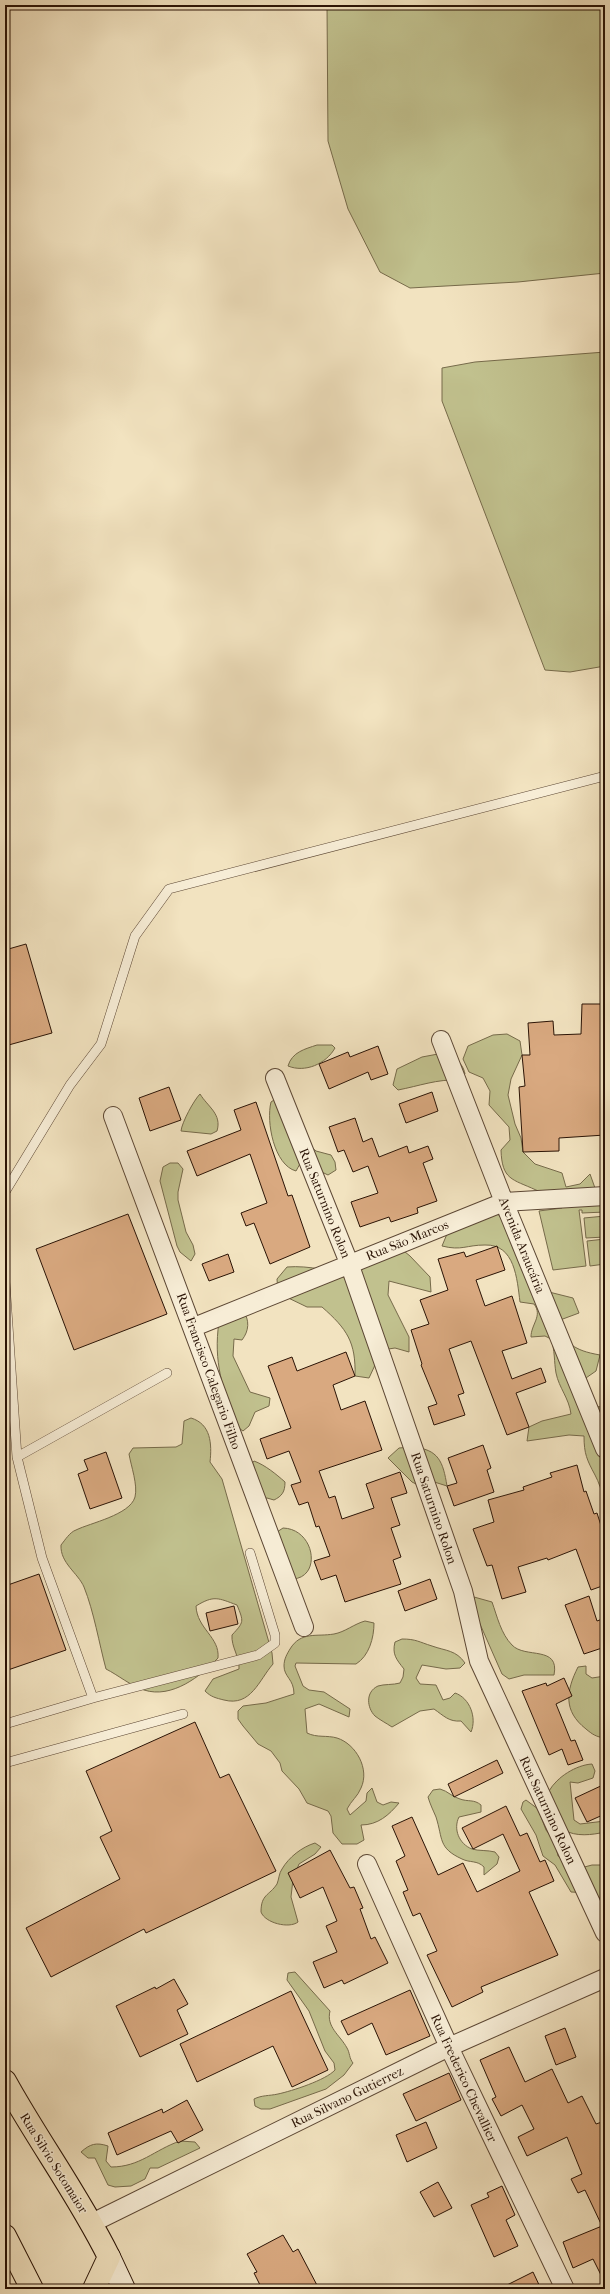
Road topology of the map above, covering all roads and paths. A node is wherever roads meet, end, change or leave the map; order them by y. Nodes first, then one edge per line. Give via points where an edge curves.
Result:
1 (605, 776) edge
2 (441, 1040) dead end
3 (275, 1078) dead end
4 (113, 1116) dead end
5 (5, 1192) edge
6 (605, 1196) edge
7 (504, 1202) junction
8 (349, 1263) junction
9 (5, 1282) edge
10 (194, 1327) junction
11 (167, 1372) dead end
12 (605, 1449) edge
13 (17, 1457) junction
14 (250, 1553) dead end
15 (304, 1627) dead end
16 (94, 1698) junction
17 (183, 1714) dead end
18 (5, 1724) edge
19 (5, 1763) edge
20 (367, 1864) dead end
21 (605, 1933) edge
22 (605, 1978) edge
23 (449, 2047) junction
24 (5, 2081) edge
25 (92, 2223) junction
26 (5, 2236) edge
27 (109, 2257) junction
28 (32, 2289) edge
29 (94, 2289) edge
30 (124, 2289) edge
31 (565, 2289) edge

1 - 5 lane via 169,889 135,936 101,1044 70,1086
2 - 7 street, Avenida Araucária
3 - 8 street, Rua Saturnino Rolon
4 - 10 street, Rua Francisco Calegario Filho
6 - 7 street, Rua São Marcos
7 - 8 street, Rua São Marcos
7 - 12 street, Avenida Araucária
8 - 10 street, Rua São Marcos
8 - 21 street, Rua Saturnino Rolon via 463,1591 479,1660
9 - 13 lane
10 - 15 street, Rua Francisco Calegario Filho
11 - 13 lane
13 - 16 lane via 42,1558
14 - 16 lane via 275,1635 275,1643 258,1655
16 - 18 lane
17 - 19 lane
20 - 23 street, Rua Frederico Chevallier
22 - 23 street, Rua Silvano Gutierrez
23 - 25 street, Rua Silvano Gutierrez
23 - 31 street, Rua Frederico Chevallier
24 - 25 highway, Rua Silvio Sotomaior via 46,2153
25 - 27 highway, Rua Silvio Sotomaior
26 - 28 highway
27 - 29 highway
27 - 30 street

